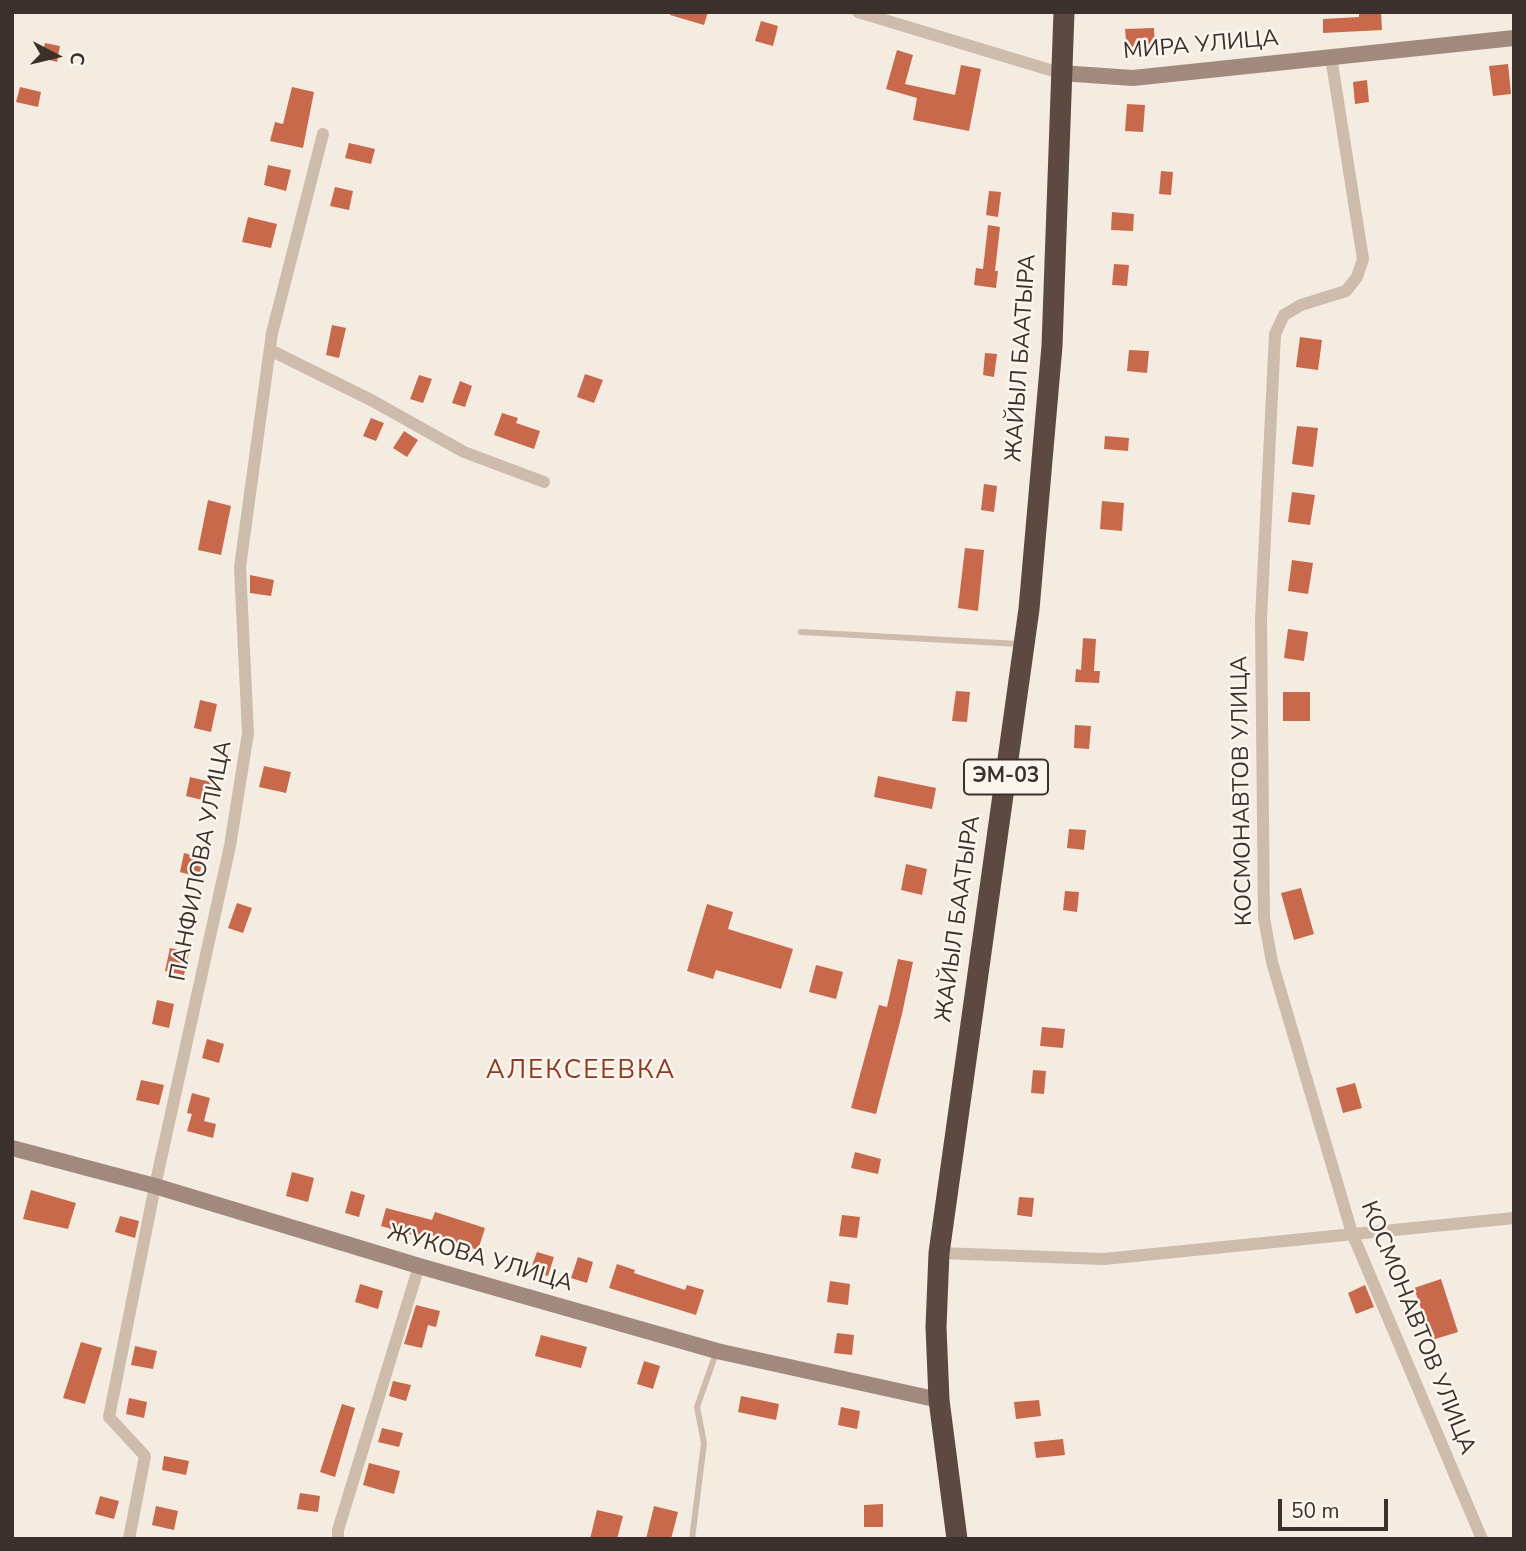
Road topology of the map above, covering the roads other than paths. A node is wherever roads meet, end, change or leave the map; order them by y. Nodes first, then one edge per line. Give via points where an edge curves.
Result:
1 (858, 12) edge
2 (1064, 12) edge
3 (1514, 38) edge
4 (1331, 57) junction
5 (1060, 73) junction
6 (323, 134) dead end
7 (270, 350) junction
8 (544, 482) dead end
9 (801, 632) dead end
10 (1025, 644) junction
11 (12, 1147) edge
12 (155, 1186) junction
13 (1514, 1218) edge
14 (1352, 1233) junction
15 (939, 1253) junction
16 (419, 1266) junction
17 (717, 1351) junction
18 (939, 1400) junction
19 (130, 1539) edge
20 (338, 1539) edge
21 (692, 1539) edge
22 (957, 1539) edge
23 (1482, 1539) edge

1 - 5 street, МИРА УЛИЦА
2 - 5 highway, ЖАЙЫЛ БААТЫРА / ЭМ-03
3 - 4 street, МИРА УЛИЦА
4 - 5 street, МИРА УЛИЦА via 1133,78
4 - 14 street, КОСМОНАВТОВ УЛИЦА via 1363,259 1346,291 1284,314 1275,334 1261,619 1264,918 1272,962
5 - 10 highway, ЖАЙЫЛ БААТЫРА / ЭМ-03 via 1052,346
6 - 7 street, ПАНФИЛОВА УЛИЦА
7 - 8 street via 464,452
7 - 12 street, ПАНФИЛОВА УЛИЦА via 240,567 248,733 230,846
9 - 10 lane
10 - 15 highway, ЖАЙЫЛ БААТЫРА / ЭМ-03
11 - 12 street, ЖУКОВА УЛИЦА
12 - 16 street, ЖУКОВА УЛИЦА
12 - 19 street, ПАНФИЛОВА УЛИЦА via 109,1417 145,1456
13 - 14 street
14 - 15 street via 1104,1259
14 - 23 street, КОСМОНАВТОВ УЛИЦА
15 - 18 highway, ЖАЙЫЛ БААТЫРА / ЭМ-03
16 - 17 street, ЖУКОВА УЛИЦА
16 - 20 street
17 - 18 street, ЖУКОВА УЛИЦА
17 - 21 lane via 697,1407 704,1443
18 - 22 highway, ЖАЙЫЛ БААТЫРА / ЭМ-03

